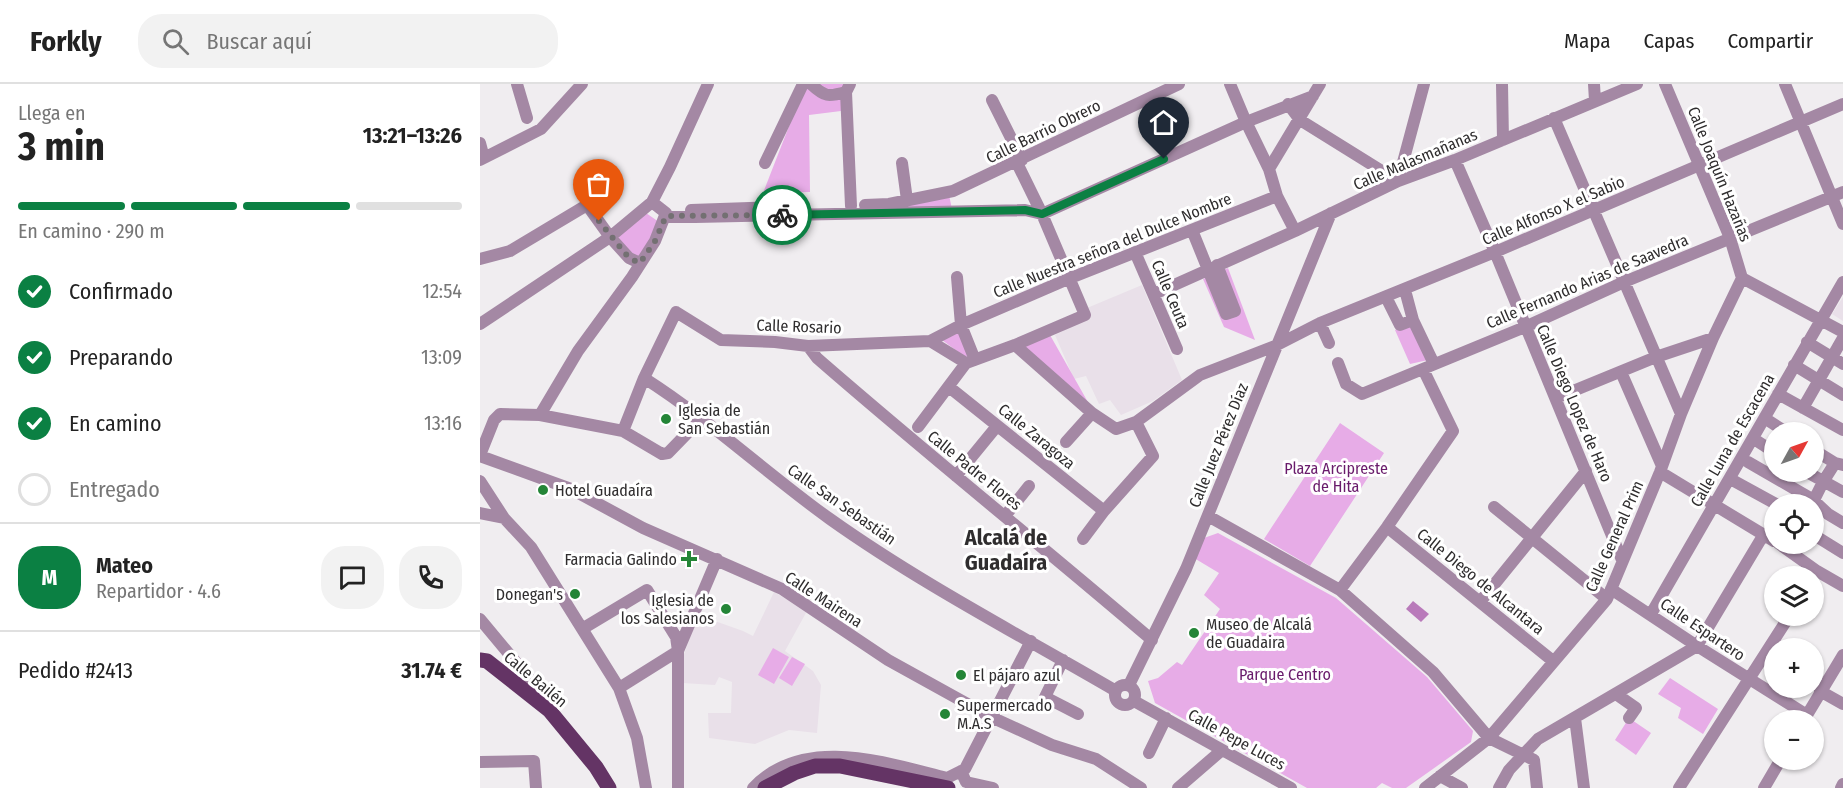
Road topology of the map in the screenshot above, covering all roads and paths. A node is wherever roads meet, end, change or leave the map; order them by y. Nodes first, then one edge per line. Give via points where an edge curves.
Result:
1 (517, 84) edge
2 (708, 84) edge
3 (803, 84) edge
4 (811, 84) edge
5 (1179, 84) edge
6 (1230, 84) edge
7 (1320, 84) edge
8 (1424, 84) edge
9 (1502, 84) edge
10 (1594, 84) edge
11 (1637, 84) edge
12 (1665, 84) edge
13 (1785, 84) edge
14 (578, 86) edge
15 (848, 88) edge
16 (1313, 96) junction
17 (992, 100) dead end
18 (1595, 101) junction
19 (1288, 104) junction
20 (1843, 104) edge
21 (527, 118) dead end
22 (1554, 118) junction
23 (1300, 120) junction
24 (1800, 122) junction
25 (1247, 125) junction
26 (1503, 140) junction
27 (480, 143) edge
28 (482, 159) edge
29 (1455, 160) junction
30 (1019, 161) junction
31 (765, 163) dead end
32 (902, 163) dead end
33 (1700, 166) junction
34 (1269, 169) junction
35 (1398, 181) junction
36 (953, 192) junction
37 (1843, 192) edge
38 (1277, 196) junction
39 (1830, 197) junction
40 (907, 200) junction
41 (652, 202) junction
42 (851, 206) junction
43 (1594, 210) junction
44 (956, 211) junction
45 (1331, 213) junction
46 (1042, 214) junction
47 (666, 215) junction
48 (1843, 224) edge
49 (1192, 230) junction
50 (1295, 231) junction
51 (610, 237) junction
52 (1730, 238) junction
53 (1135, 252) junction
54 (1496, 252) junction
55 (480, 259) edge
56 (640, 263) junction
57 (1213, 267) junction
58 (957, 277) dead end
59 (1742, 278) junction
60 (1068, 279) junction
61 (1624, 282) junction
62 (1843, 282) edge
63 (1405, 290) junction
64 (1154, 294) junction
65 (1386, 297) junction
66 (1820, 319) junction
67 (1413, 320) junction
68 (1320, 323) junction
69 (480, 324) edge
70 (961, 325) junction
71 (1525, 327) junction
72 (1843, 332) edge
73 (1713, 338) junction
74 (1843, 338) edge
75 (930, 341) junction
76 (1808, 342) junction
77 (1329, 343) dead end
78 (1015, 345) junction
79 (808, 346) junction
80 (1275, 346) junction
81 (1177, 349) dead end
82 (1656, 357) junction
83 (970, 361) junction
84 (1838, 361) edge
85 (1338, 363) dead end
86 (1794, 365) junction
87 (1428, 366) junction
88 (1621, 372) junction
89 (644, 378) junction
90 (1819, 381) junction
91 (949, 387) junction
92 (1778, 394) junction
93 (1843, 395) edge
94 (1556, 398) junction
95 (1803, 408) junction
96 (1092, 413) junction
97 (1681, 414) junction
98 (540, 416) junction
99 (700, 419) junction
100 (1136, 422) junction
101 (997, 426) junction
102 (918, 427) dead end
103 (1843, 430) edge
104 (623, 431) junction
105 (1757, 441) dead end
106 (1066, 442) dead end
107 (1764, 446) edge
108 (480, 456) edge
109 (1824, 456) edge
110 (1748, 462) dead end
111 (1839, 464) edge
112 (1661, 469) junction
113 (1586, 471) junction
114 (956, 476) junction
115 (480, 481) edge
116 (1734, 481) dead end
117 (1824, 481) edge
118 (1823, 482) joint
119 (1029, 486) dead end
120 (1843, 492) edge
121 (1800, 494) edge
122 (1817, 494) edge
123 (1764, 497) edge
124 (1714, 504) junction
125 (1494, 507) dead end
126 (1104, 511) junction
127 (1824, 511) edge
128 (480, 513) edge
129 (1005, 516) junction
130 (1208, 516) junction
131 (504, 518) junction
132 (1843, 523) edge
133 (1387, 527) junction
134 (1764, 534) edge
135 (1083, 539) dead end
136 (1532, 539) junction
137 (1824, 542) edge
138 (1769, 554) edge
139 (1792, 554) edge
140 (1843, 554) edge
141 (717, 559) junction
142 (1622, 560) junction
143 (1806, 566) edge
144 (1824, 578) edge
145 (1843, 586) edge
146 (1340, 590) junction
147 (1609, 594) junction
148 (1480, 602) junction
149 (1651, 614) junction
150 (480, 620) edge
151 (1783, 626) edge
152 (582, 629) junction
153 (1152, 640) junction
154 (1031, 641) junction
155 (1697, 646) junction
156 (678, 651) junction
157 (1843, 655) edge
158 (480, 660) edge
159 (1063, 660) junction
160 (1553, 661) junction
161 (1750, 680) junction
162 (1129, 685) junction
163 (1824, 685) edge
164 (620, 688) junction
165 (1116, 691) junction
166 (1824, 693) edge
167 (1616, 694) junction
168 (1134, 701) junction
169 (1843, 704) edge
170 (549, 710) junction
171 (1793, 710) edge
172 (1078, 714) dead end
173 (991, 717) junction
174 (1166, 718) junction
175 (1575, 718) junction
176 (1629, 718) dead end
177 (1489, 738) junction
178 (1222, 750) junction
179 (1149, 753) dead end
180 (1523, 754) junction
181 (480, 762) edge
182 (859, 765) junction
183 (1775, 770) edge
184 (961, 771) junction
185 (1440, 776) junction
186 (948, 783) edge
187 (1843, 784) edge
188 (536, 788) edge
189 (609, 788) edge
190 (646, 788) edge
191 (678, 788) edge
192 (753, 788) edge
193 (765, 788) edge
194 (993, 788) edge
195 (1141, 788) edge
196 (1178, 788) edge
197 (1291, 788) edge
198 (1425, 788) edge
199 (1462, 788) edge
200 (1499, 788) edge
201 (1537, 788) edge
202 (1584, 788) edge
203 (1679, 788) edge
204 (1764, 788) edge
205 (1840, 788) edge

1 - 21 street
2 - 41 street
3 - 31 street
4 - 15 street via 823,95 832,96
5 - 30 street, Calle Barrio Obrero
6 - 25 street
7 - 16 street
8 - 35 street
9 - 26 street
10 - 18 street
11 - 18 street, Calle Malasmañanas
12 - 33 street, Calle Joaquín Hazañas
13 - 24 street
14 - 28 street via 541,129
15 - 42 street
16 - 19 street
16 - 23 street
17 - 30 street
18 - 22 street, Calle Malasmañanas
19 - 23 street
19 - 25 street
20 - 24 street, Calle Alfonso X el Sabio
22 - 26 street, Calle Malasmañanas
22 - 43 street
23 - 34 street
23 - 35 street
24 - 33 street, Calle Alfonso X el Sabio
24 - 39 street
25 - 34 street
25 - 46 street
26 - 29 street, Calle Malasmañanas
27 - 28 street
29 - 35 street, Calle Malasmañanas
29 - 54 street, Calle Diego Lopez de Haro
30 - 36 street, Calle Barrio Obrero
30 - 46 street
32 - 40 street
33 - 43 street, Calle Alfonso X el Sabio
33 - 52 street, Calle Joaquín Hazañas
34 - 38 street
35 - 45 street, Calle Malasmañanas
36 - 40 street, Calle Barrio Obrero
36 - 44 street
37 - 39 street, Calle Fernando Arias de Saavedra
38 - 49 street, Calle Nuestra señora del Dulce Nombre
38 - 50 street
39 - 48 street
39 - 52 street, Calle Fernando Arias de Saavedra
40 - 42 street, Calle Barrio Obrero
41 - 47 street
41 - 51 street
42 - 47 street, Calle Barrio Obrero via 711,208
43 - 54 street, Calle Alfonso X el Sabio
43 - 61 street
44 - 46 street via 1025,210
44 - 47 street via 695,218
45 - 50 street, Calle Malasmañanas
45 - 80 street, Calle Juez Pérez Díaz
46 - 60 street
47 - 56 street
49 - 53 street, Calle Nuestra señora del Dulce Nombre
49 - 57 street
50 - 57 street, Calle Malasmañanas
51 - 55 street via 587,205 510,251
51 - 56 street via 629,258
51 - 69 street
52 - 59 street, Calle Joaquín Hazañas
52 - 61 street, Calle Fernando Arias de Saavedra
53 - 60 street, Calle Nuestra señora del Dulce Nombre
53 - 64 street, Calle Ceuta
54 - 63 street, Calle Alfonso X el Sabio
54 - 71 street, Calle Diego Lopez de Haro
56 - 98 street via 578,351
57 - 64 street, Calle Malasmañanas
58 - 70 street
59 - 66 street
59 - 73 street, Calle General Prim
60 - 70 street, Calle Nuestra señora del Dulce Nombre
60 - 78 street via 1085,315
61 - 71 street, Calle Fernando Arias de Saavedra
61 - 82 street
62 - 66 street, Calle Luna de Escacena
63 - 65 street, Calle Alfonso X el Sabio
63 - 67 street
64 - 81 street, Calle Ceuta
65 - 67 street via 1400,325
65 - 68 street, Calle Alfonso X el Sabio
66 - 72 street
66 - 76 street, Calle Luna de Escacena
67 - 87 street
68 - 77 street
68 - 80 street, Calle Alfonso X el Sabio
70 - 75 street, Calle Rosario
70 - 83 street
71 - 87 street, Calle Fernando Arias de Saavedra
71 - 94 street, Calle Diego Lopez de Haro
73 - 82 street
73 - 97 street, Calle General Prim
74 - 84 street
75 - 79 street, Calle Rosario
75 - 83 street
76 - 84 street
76 - 86 street, Calle Luna de Escacena
78 - 83 street
78 - 96 street
79 - 89 street, Calle Rosario via 721,340 676,312
79 - 114 street, Calle Padre Flores via 909,439
80 - 100 street, Calle Alfonso X el Sabio via 1200,375
80 - 130 street, Calle Juez Pérez Díaz
82 - 88 street
82 - 97 street
83 - 91 street
84 - 90 street
85 - 87 street, Calle Fernando Arias de Saavedra via 1346,384 1362,394
86 - 90 street
86 - 92 street, Calle Luna de Escacena
87 - 133 street via 1453,431
88 - 94 street
88 - 112 street
89 - 99 street, Calle San Sebastián
89 - 104 street
90 - 93 street
90 - 95 street
91 - 101 street, Calle Zaragoza
91 - 102 street
92 - 95 street
92 - 124 street, Calle Luna de Escacena
94 - 113 street, Calle Diego Lopez de Haro
95 - 103 street
96 - 100 street via 1116,429
96 - 106 street
97 - 112 street, Calle General Prim
98 - 104 street
98 - 108 street via 500,414
99 - 104 street via 668,453 662,454
99 - 154 street, Calle San Sebastián via 830,519 936,587
100 - 126 street via 1153,456
101 - 114 street
101 - 126 street, Calle Zaragoza
105 - 107 street
108 - 141 street, Calle Mairena via 571,489 643,528
109 - 111 street
110 - 121 street
111 - 117 street
112 - 124 street
112 - 142 street, Calle General Prim
113 - 136 street
113 - 142 street, Calle Diego Lopez de Haro
114 - 129 street, Calle Padre Flores
115 - 131 street
116 - 123 street
118 - 120 street
118 - 122 street
119 - 129 street
124 - 134 street
124 - 149 street, Calle Luna de Escacena
125 - 136 street, Calle Espartero
126 - 135 street
127 - 132 street
128 - 131 street
129 - 153 street, Calle Padre Flores
130 - 146 street
130 - 153 street, Calle Juez Pérez Díaz
131 - 152 street via 531,547
133 - 146 street
133 - 148 street, Calle Diego de Alcantara
136 - 147 street, Calle Espartero
136 - 148 street
137 - 140 street
138 - 155 street
139 - 143 street
141 - 156 street
141 - 173 street, Calle Mairena via 782,589 888,660
142 - 147 street, Calle General Prim
144 - 145 street
146 - 177 street via 1433,672
147 - 149 street, Calle Espartero
147 - 160 street, Calle General Prim
148 - 160 street, Calle Diego de Alcantara
149 - 155 street, Calle Espartero
150 - 170 street via 544,696
151 - 161 street
152 - 156 street via 647,590 676,637
152 - 164 street
153 - 162 street, Calle Juez Pérez Díaz
154 - 159 street, Calle San Sebastián
154 - 173 street
155 - 161 street, Calle Espartero
155 - 167 street
156 - 164 street
156 - 191 street
157 - 163 street
158 - 170 main road, Calle Bailén via 487,661
159 - 165 street, Calle San Sebastián
159 - 172 street via 1045,697
160 - 177 street, Calle General Prim
161 - 171 street, Calle Espartero
161 - 203 street
162 - 165 street
162 - 168 street via 1135,690
164 - 190 street via 637,738
165 - 168 street via 1119,704
166 - 169 street
167 - 175 street
167 - 176 street via 1636,708
168 - 174 street, Calle Pepe Luces
170 - 189 main road, Calle Bailén
173 - 184 street
173 - 195 street, Calle Mairena via 1052,745 1096,759
174 - 178 street, Calle Pepe Luces
174 - 179 street, Calle Pepe Luces
175 - 180 street via 1538,739
175 - 202 street
177 - 180 street
177 - 185 street, Calle General Prim
178 - 196 street
178 - 197 street, Calle Pepe Luces
180 - 200 street
180 - 201 street via 1534,760
181 - 188 street via 534,761
182 - 186 main road
182 - 192 street via 841,756 815,757 777,770
182 - 193 main road via 815,766
183 - 204 street
184 - 186 street
184 - 194 street via 966,782
185 - 198 street, Calle General Prim
185 - 199 street
187 - 205 street

